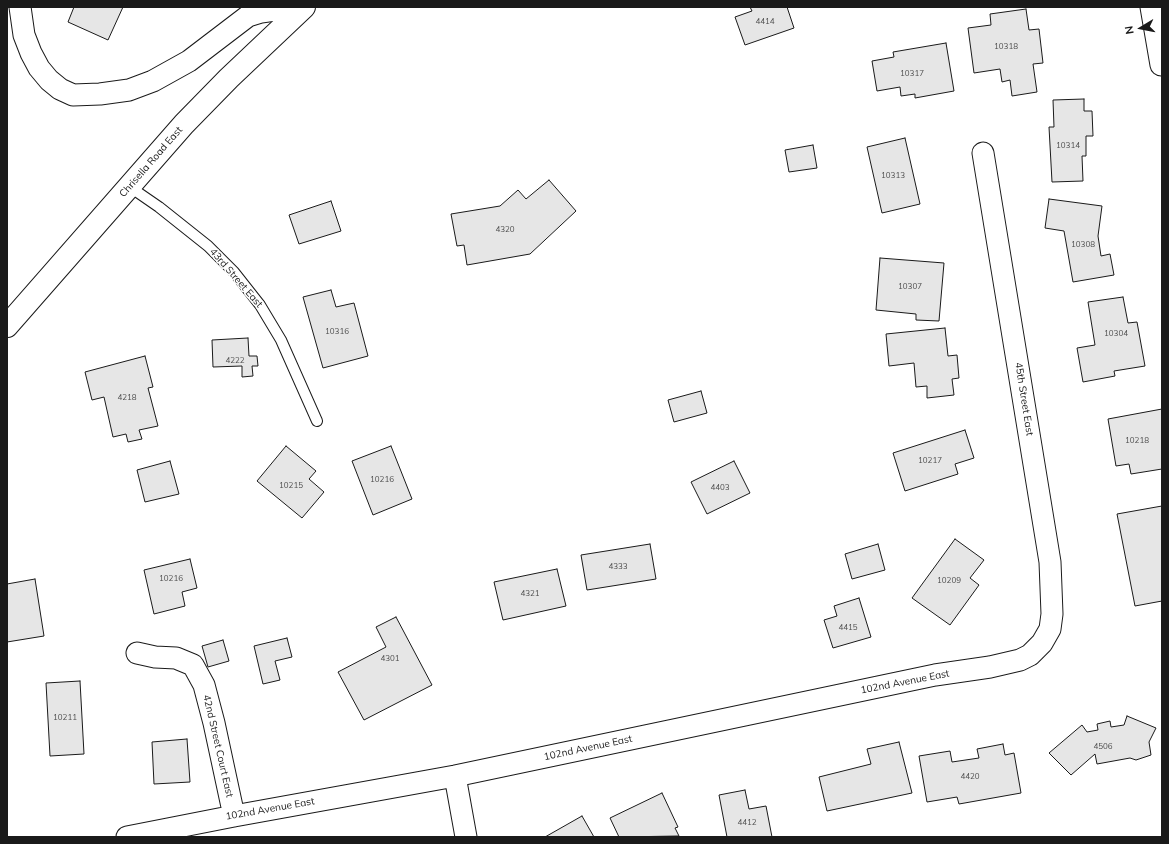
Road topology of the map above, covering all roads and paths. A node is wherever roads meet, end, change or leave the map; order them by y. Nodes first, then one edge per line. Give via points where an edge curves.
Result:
1 (20, 7) edge
2 (1151, 7) edge
3 (298, 13) edge
4 (1161, 65) edge
5 (983, 153) dead end
6 (130, 187) junction
7 (7, 326) edge
8 (317, 421) dead end
9 (1042, 643) joint
10 (138, 653) dead end
11 (455, 776) junction
12 (234, 816) junction
13 (127, 837) edge
14 (466, 837) edge

1 - 3 street via 24,35 39,68 60,89 73,95 129,90 189,62 248,16 275,10
2 - 4 street
3 - 6 street, Chrisella Road East via 184,124
5 - 9 street, 45th Street East via 1050,562 1052,614 1050,628
6 - 7 street, Chrisella Road East
6 - 8 lane, 43rd Street East via 208,246 234,272 260,305 281,340
9 - 11 street, 102nd Avenue East via 1030,655 1020,660 990,667 935,675
10 - 12 street, 42nd Street Court East via 176,658 193,665 204,685
11 - 12 street, 102nd Avenue East
11 - 14 street
12 - 13 street, 102nd Avenue East

